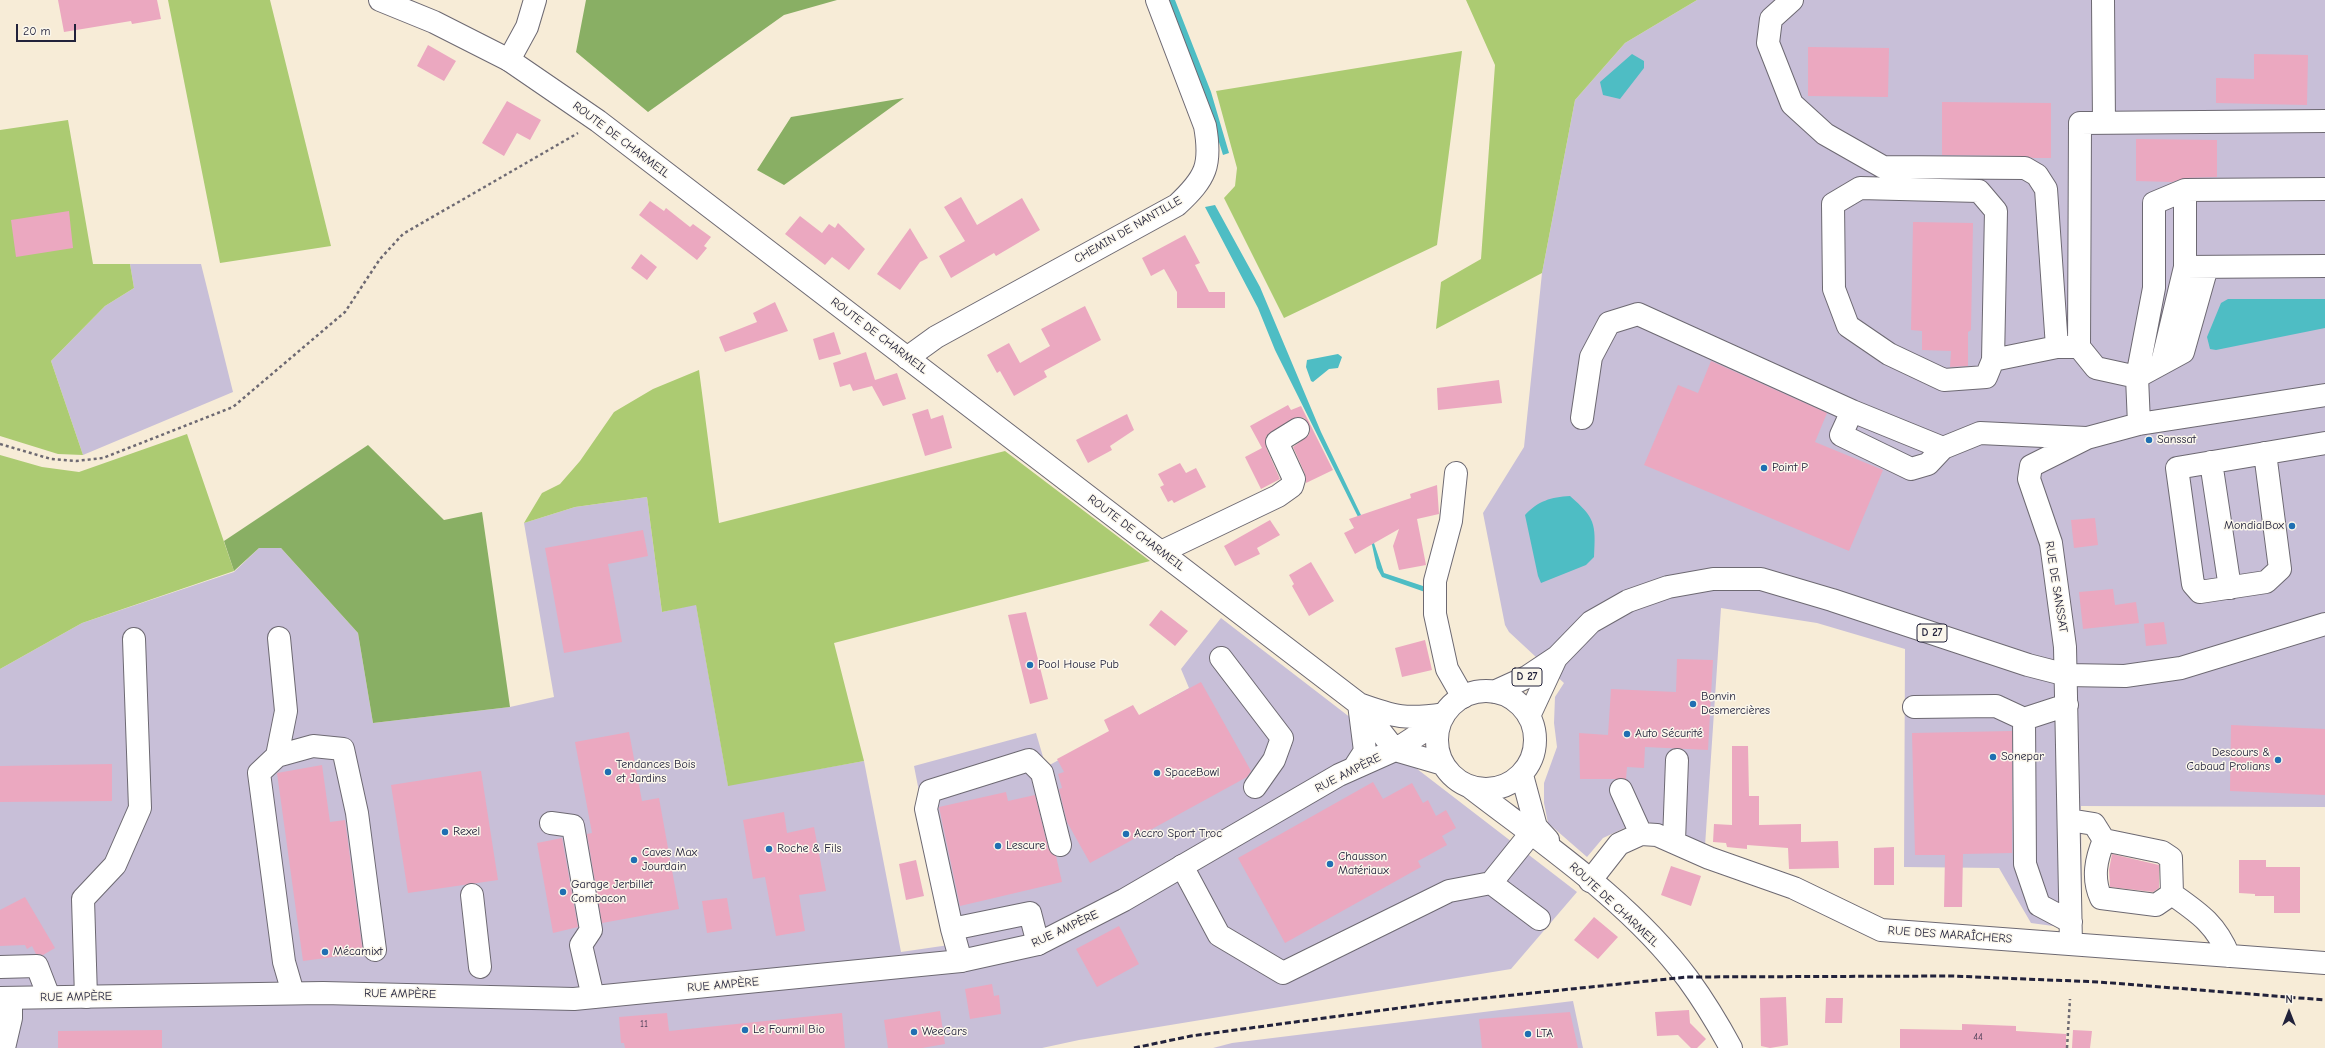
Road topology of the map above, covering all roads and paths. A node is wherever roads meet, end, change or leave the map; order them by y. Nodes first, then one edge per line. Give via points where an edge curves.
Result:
1 (380, 0) edge
2 (535, 0) edge
3 (1157, 0) edge
4 (1792, 0) edge
5 (2103, 0) edge
6 (509, 60) junction
7 (598, 121) junction
8 (2325, 121) edge
9 (2104, 123) junction
10 (2325, 188) edge
11 (2185, 190) junction
12 (2325, 266) edge
13 (2185, 267) junction
14 (2207, 267) junction
15 (2057, 347) junction
16 (2079, 347) junction
17 (907, 358) junction
18 (1993, 360) junction
19 (2162, 363) junction
20 (2137, 377) junction
21 (2325, 395) edge
22 (1852, 411) junction
23 (1582, 418) dead end
24 (2139, 424) junction
25 (1298, 429) dead end
26 (2087, 438) junction
27 (2325, 443) edge
28 (0, 444) edge
29 (1943, 448) junction
30 (2265, 453) junction
31 (2211, 462) junction
32 (1456, 473) dead end
33 (1160, 552) junction
34 (2230, 588) junction
35 (2325, 624) edge
36 (279, 638) dead end
37 (134, 639) dead end
38 (1557, 657) junction
39 (1221, 658) dead end
40 (2067, 675) junction
41 (1494, 692) junction
42 (1462, 697) junction
43 (1359, 704) junction
44 (2067, 705) junction
45 (1914, 707) dead end
46 (1529, 716) junction
47 (1442, 717) junction
48 (2024, 719) junction
49 (1395, 750) junction
50 (277, 756) junction
51 (1677, 760) dead end
52 (1443, 764) junction
53 (1354, 768) junction
54 (1522, 775) junction
55 (1255, 787) dead end
56 (1470, 787) junction
57 (1621, 790) dead end
58 (2069, 820) junction
59 (551, 823) dead end
60 (1533, 830) junction
61 (1641, 834) junction
62 (2104, 840) junction
63 (1674, 841) junction
64 (1060, 845) dead end
65 (1182, 866) junction
66 (1590, 881) junction
67 (1491, 883) junction
68 (2172, 894) junction
69 (472, 896) dead end
70 (1539, 919) dead end
71 (2071, 922) junction
72 (952, 929) junction
73 (1038, 944) junction
74 (2071, 944) junction
75 (375, 950) dead end
76 (2229, 956) junction
77 (961, 961) junction
78 (2325, 963) edge
79 (0, 967) edge
80 (480, 967) dead end
81 (293, 993) junction
82 (49, 997) junction
83 (86, 997) junction
84 (593, 997) junction
85 (5, 998) edge
86 (2070, 999) dead end
87 (4, 1048) edge
88 (1731, 1048) edge
89 (2067, 1048) edge

1 - 6 main road, ROUTE DE CHARMEIL via 434,22
2 - 6 main road via 527,27
3 - 17 main road, CHEMIN DE NANTILLE via 1205,126 1209,148 1205,170 1196,188 1177,205 936,337
4 - 15 main road via 1771,19 1768,43 1792,104 1824,134 1883,167 2025,168 2037,175 2046,189
5 - 9 main road
6 - 7 main road, ROUTE DE CHARMEIL
7 - 17 main road, ROUTE DE CHARMEIL
7 - 28 path via 403,234 380,259 345,312 233,407 103,458 76,461 51,459
8 - 9 main road
9 - 16 main road via 2080,123
10 - 11 main road
11 - 13 main road
11 - 20 main road via 2154,203 2154,288
12 - 14 main road
13 - 14 main road
13 - 19 main road
14 - 19 main road via 2183,352
15 - 16 main road
15 - 18 main road
16 - 20 main road via 2096,368
17 - 33 main road, ROUTE DE CHARMEIL
18 - 18 main road via 1996,211 1979,191 1860,188 1833,204 1834,289 1848,326 1889,354 1944,380 1986,377
19 - 20 main road
20 - 24 main road
21 - 24 main road, RUE DE SANSSAT
22 - 23 main road via 1638,314 1609,323 1591,357
22 - 29 main road
22 - 29 main road via 1841,435 1911,469 1928,464
24 - 26 main road, RUE DE SANSSAT
25 - 33 main road via 1277,442 1294,480 1292,486 1278,496
26 - 29 main road via 1980,433
26 - 40 main road, RUE DE SANSSAT via 2031,466 2028,480 2051,543
27 - 30 main road
30 - 31 main road
30 - 34 main road via 2280,570 2266,582
31 - 34 main road
31 - 34 main road via 2177,468 2193,584 2200,592
32 - 42 main road via 1451,521 1435,581 1435,614 1447,669
33 - 43 main road, ROUTE DE CHARMEIL
35 - 40 main road, D 27 via 2181,668 2125,676
36 - 50 main road via 286,711
37 - 83 main road via 140,808 115,865 83,899
38 - 40 main road, D 27 via 1591,622 1628,601 1668,587 1713,578 1761,579 2028,665
38 - 41 main road, D 27 via 1527,677
38 - 46 main road, D 27
39 - 55 main road via 1282,738 1274,760
40 - 44 main road, RUE DE SANSSAT
41 - 42 main road via 1478,692
41 - 46 main road via 1508,696 1520,704
42 - 47 main road
43 - 47 main road, ROUTE DE CHARMEIL via 1391,716 1416,719
43 - 49 main road, ROUTE DE CHARMEIL
43 - 53 main road via 1365,751
44 - 48 main road
44 - 58 main road, RUE DE SANSSAT
45 - 48 main road via 1996,706
46 - 54 main road via 1535,730 1535,746 1531,762
47 - 49 main road, RUE AMPÈRE
47 - 52 main road via 1437,735 1438,750
48 - 71 main road via 2025,864 2038,905
49 - 52 main road, RUE AMPÈRE
49 - 53 main road, RUE AMPÈRE
50 - 75 main road via 313,746 343,748 357,814
50 - 81 main road via 259,773 284,962
51 - 63 main road
52 - 56 main road via 1459,781
53 - 65 main road, RUE AMPÈRE
54 - 56 main road via 1511,783 1497,788 1483,790
54 - 60 main road
56 - 60 main road, ROUTE DE CHARMEIL
57 - 61 main road
58 - 62 main road via 2094,824
58 - 71 main road, RUE DE SANSSAT
59 - 84 main road via 573,826 591,930 581,945
60 - 66 main road, ROUTE DE CHARMEIL
60 - 67 main road
61 - 63 main road, RUE DES MARAÎCHERS via 1656,835
61 - 66 main road via 1619,844
62 - 68 main road via 2162,852 2171,858
62 - 68 main road via 2097,856 2095,885 2101,898 2156,904
63 - 74 main road, RUE DES MARAÎCHERS via 1709,858 1794,888 1881,930
64 - 72 main road via 1042,773 1029,760 930,791 926,810
65 - 67 main road via 1219,935 1283,973 1449,892
65 - 73 main road, RUE AMPÈRE via 1124,900
66 - 88 main road, ROUTE DE CHARMEIL via 1646,931 1687,978
67 - 70 main road
68 - 76 main road via 2206,918 2221,937
69 - 80 main road
71 - 74 main road, RUE DE SANSSAT
72 - 73 main road via 1030,913
72 - 77 main road
73 - 77 main road, RUE AMPÈRE
74 - 76 main road, RUE DES MARAÎCHERS
76 - 78 main road, RUE DES MARAÎCHERS
77 - 84 main road, RUE AMPÈRE
79 - 82 main road via 37,966
81 - 83 main road, RUE AMPÈRE
81 - 84 main road, RUE AMPÈRE via 574,999
82 - 83 main road, RUE AMPÈRE
82 - 85 main road, RUE AMPÈRE
85 - 87 main road via 11,1018
86 - 89 path

